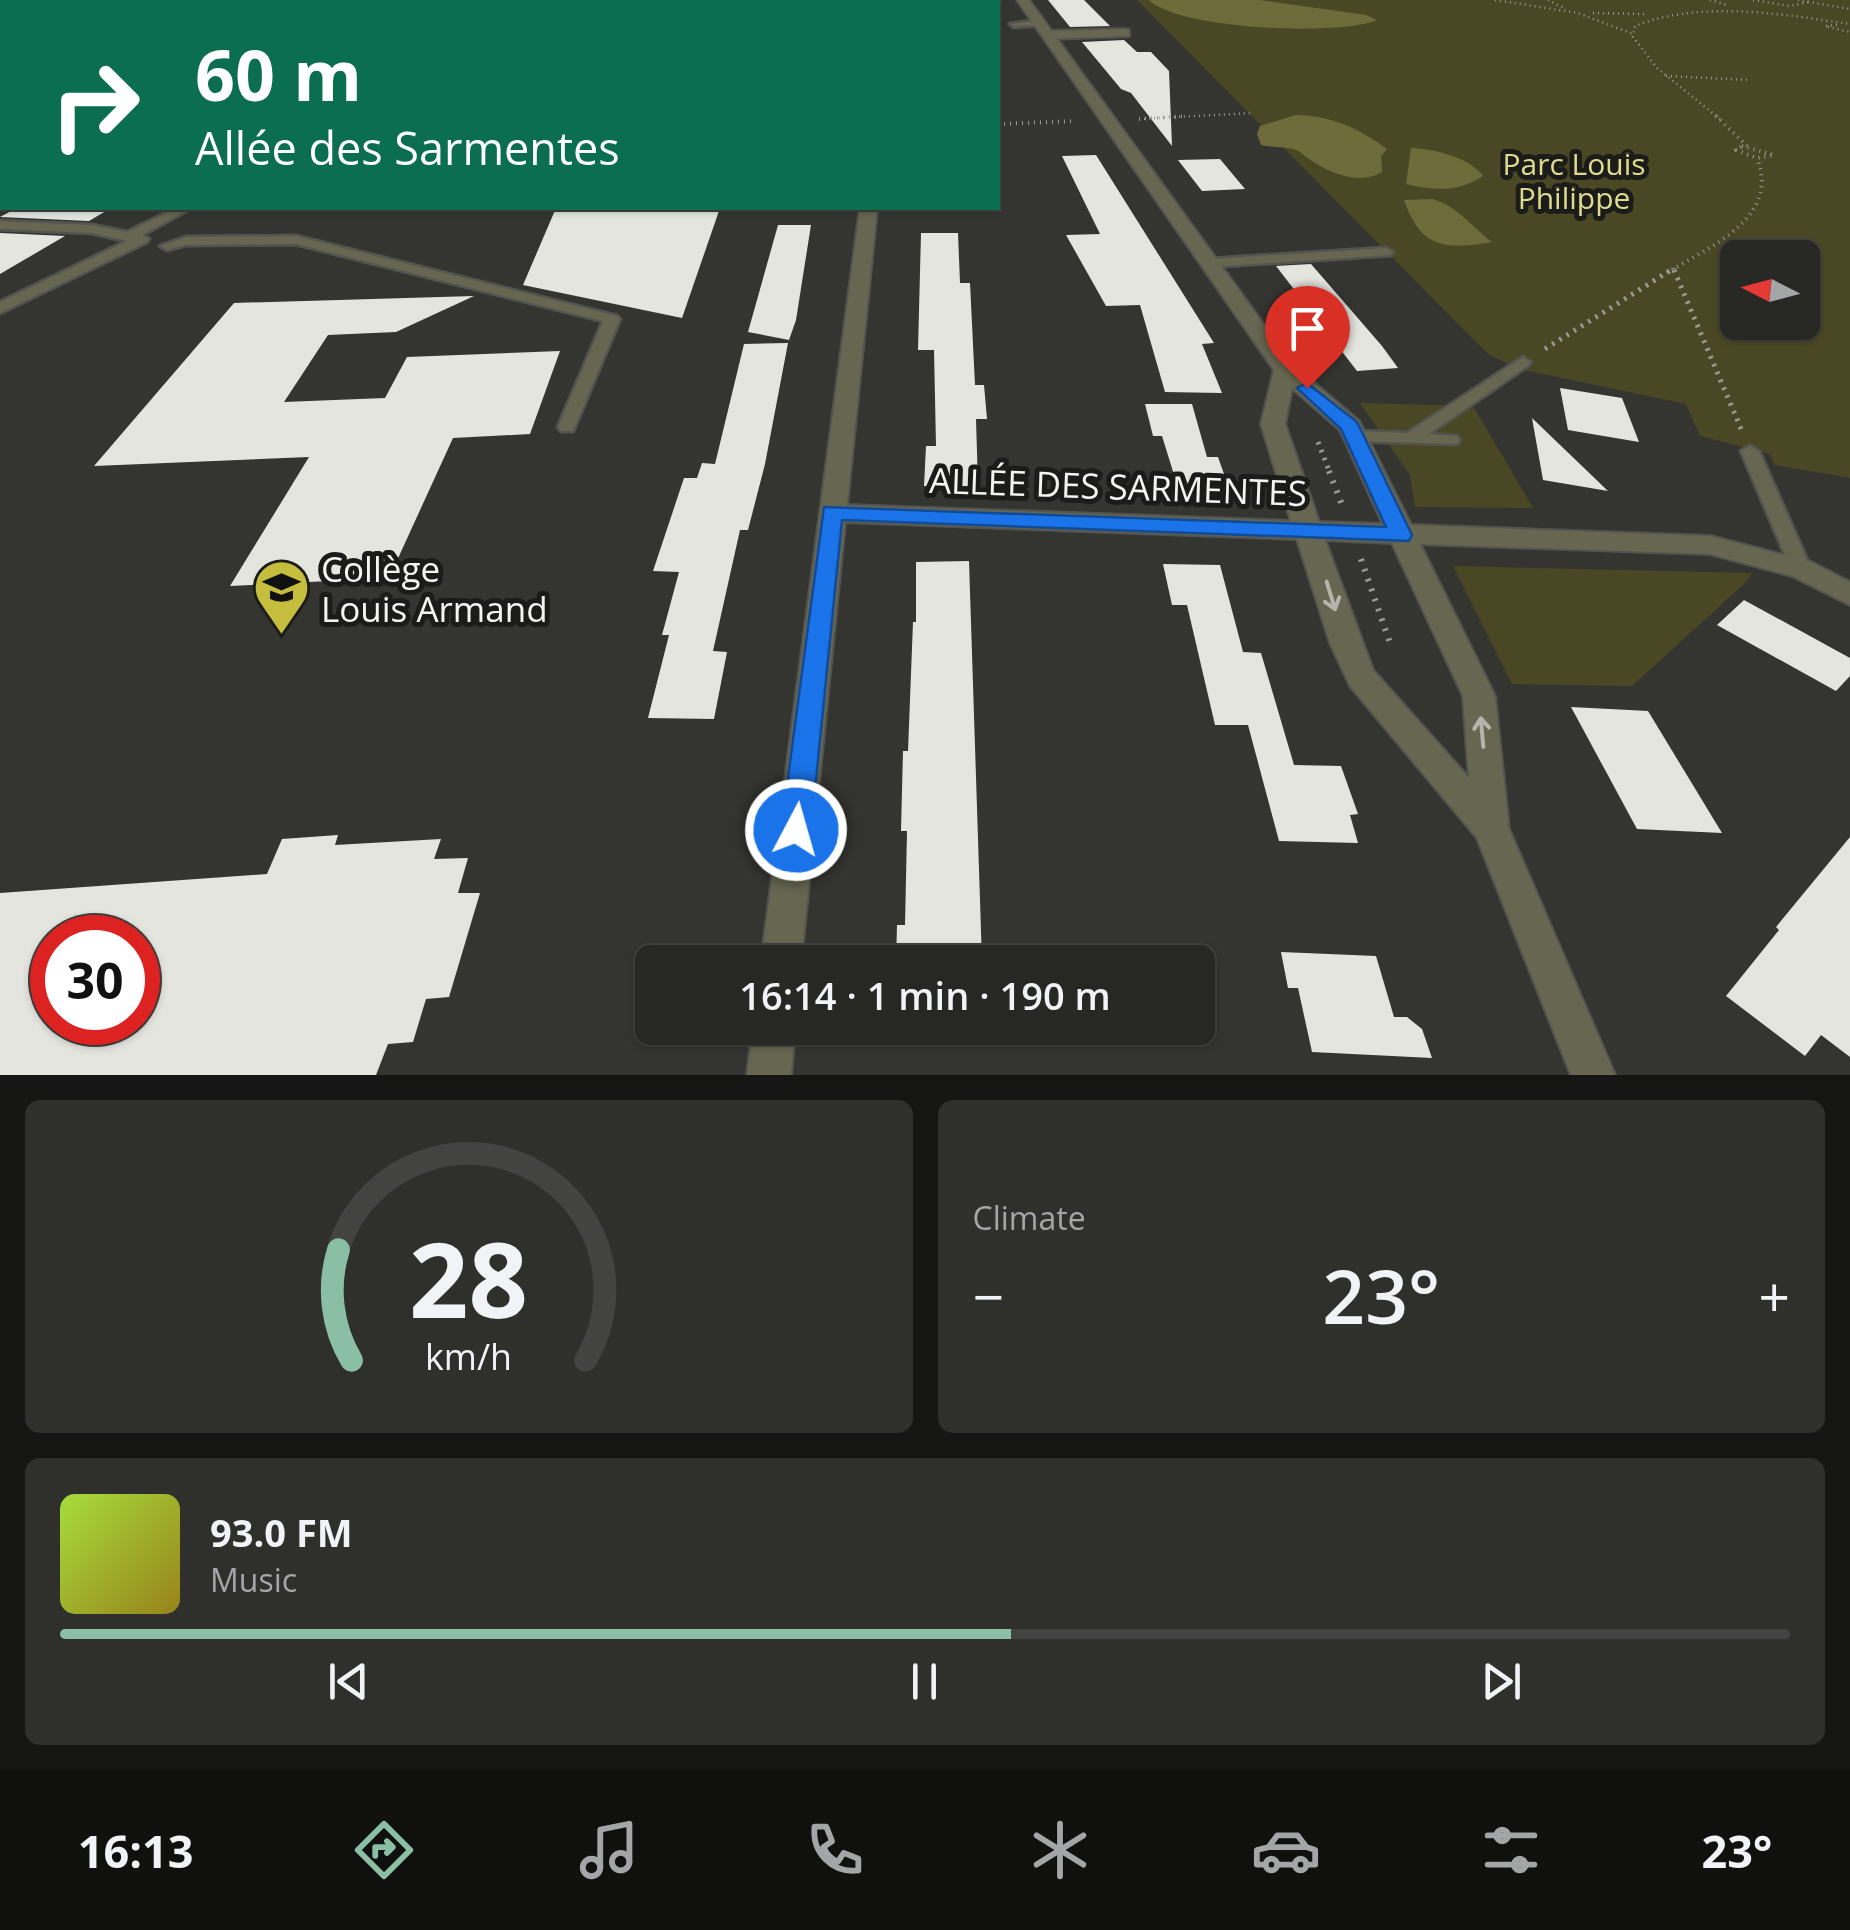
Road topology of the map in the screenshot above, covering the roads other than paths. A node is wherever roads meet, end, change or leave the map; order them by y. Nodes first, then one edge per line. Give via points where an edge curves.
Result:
1 (1023, 0) edge
2 (1014, 24) dead end
3 (1044, 29) junction
4 (1125, 32) dead end
5 (181, 210) edge
6 (868, 210) edge
7 (0, 224) edge
8 (128, 236) junction
9 (167, 246) dead end
10 (1386, 252) dead end
11 (1209, 263) junction
12 (0, 308) edge
13 (1522, 362) road end
14 (1285, 370) junction
15 (566, 426) dead end
16 (1355, 436) junction
17 (1410, 438) junction
18 (1451, 440) dead end
19 (1750, 451) road end
20 (832, 512) junction
21 (1311, 532) junction
22 (1401, 535) junction
23 (1801, 570) junction
24 (1850, 594) edge
25 (1492, 829) junction
26 (783, 945) edge
27 (772, 1045) edge
28 (768, 1075) edge
29 (1593, 1075) edge

1 - 3 street
2 - 3 lane
3 - 4 street
3 - 11 street
5 - 8 lane
6 - 20 street
7 - 8 lane
8 - 12 lane via 142,240
9 - 15 lane via 296,240 612,319
10 - 11 lane
11 - 14 street
13 - 17 lane
14 - 16 street
14 - 21 street via 1272,424
16 - 17 lane
16 - 22 street
17 - 18 lane
19 - 23 lane
20 - 21 street, ALLÉE DES SARMENTES
20 - 26 street
21 - 22 street, ALLÉE DES SARMENTES
21 -> 25 street via 1345,643 1362,676
22 - 23 street, ALLÉE DES SARMENTES via 1710,545
25 -> 22 street via 1479,696
23 - 24 street, ALLÉE DES SARMENTES
25 - 29 street
27 - 28 street

